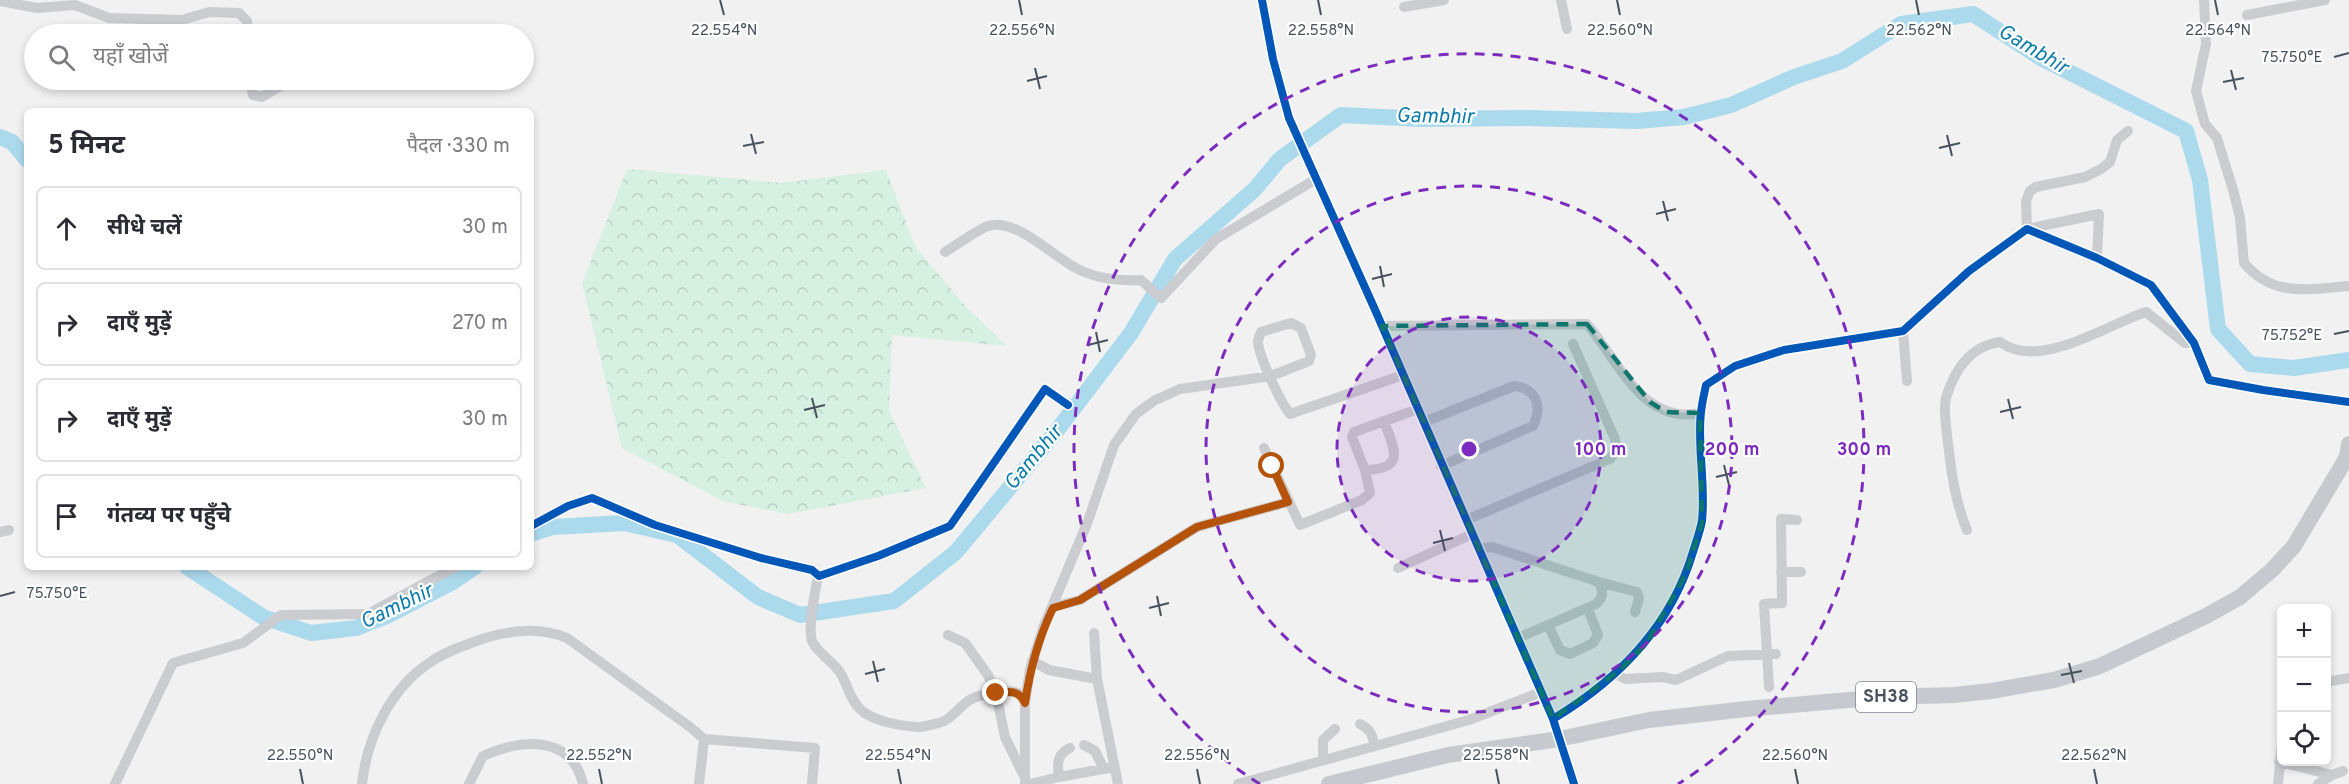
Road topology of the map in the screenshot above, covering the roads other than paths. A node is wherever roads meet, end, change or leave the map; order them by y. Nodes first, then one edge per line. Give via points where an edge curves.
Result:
1 (1262, 0) edge
2 (1444, 0) edge
3 (1561, 0) edge
4 (2204, 0) edge
5 (2325, 0) edge
6 (0, 1) edge
7 (2306, 2) edge
8 (1404, 7) dead end
9 (2247, 15) dead end
10 (247, 24) edge
11 (1567, 29) dead end
12 (252, 90) edge
13 (273, 90) edge
14 (2128, 131) dead end
15 (1316, 179) junction
16 (2027, 229) junction
17 (945, 252) dead end
18 (2097, 258) junction
19 (2349, 286) edge
20 (1382, 327) junction
21 (1903, 331) junction
22 (2194, 343) junction
23 (1573, 344) dead end
24 (1403, 375) junction
25 (1271, 376) junction
26 (1907, 381) dead end
27 (2349, 402) edge
28 (1068, 405) dead end
29 (1418, 409) junction
30 (1700, 412) junction
31 (1384, 421) junction
32 (1424, 422) junction
33 (2349, 444) edge
34 (1264, 448) dead end
35 (1441, 466) junction
36 (1365, 470) junction
37 (1288, 502) junction
38 (1466, 520) junction
39 (1797, 520) dead end
40 (534, 524) edge
41 (1967, 530) dead end
42 (1472, 534) junction
43 (1479, 549) junction
44 (1398, 568) dead end
45 (449, 570) edge
46 (1781, 572) junction
47 (1801, 572) dead end
48 (818, 575) dead end
49 (1599, 582) junction
50 (1053, 608) junction
51 (1588, 609) junction
52 (1635, 612) dead end
53 (1548, 625) junction
54 (1094, 633) dead end
55 (948, 635) dead end
56 (1518, 638) junction
57 (1771, 654) junction
58 (1032, 661) junction
59 (1616, 674) junction
60 (2349, 678) edge
61 (1097, 680) junction
62 (2331, 681) edge
63 (1769, 687) dead end
64 (1541, 692) junction
65 (996, 693) junction
66 (1025, 703) junction
67 (1553, 719) junction
68 (1360, 724) dead end
69 (1335, 729) dead end
70 (704, 739) junction
71 (1559, 739) junction
72 (1084, 746) dead end
73 (1374, 746) junction
74 (1070, 748) dead end
75 (1323, 759) junction
76 (2279, 766) edge
77 (2295, 766) edge
78 (1109, 768) junction
79 (2343, 771) dead end
80 (2332, 775) junction
81 (1059, 777) junction
82 (1026, 782) edge
83 (115, 784) edge
84 (362, 784) edge
85 (469, 784) edge
86 (583, 784) edge
87 (699, 784) edge
88 (812, 784) edge
89 (1118, 784) edge
90 (1238, 784) edge
91 (1329, 784) edge
92 (1574, 784) edge
93 (2278, 784) edge
94 (2318, 784) edge

1 - 15 street via 1289,118
2 - 8 street
3 - 11 street
4 - 19 street via 2206,44 2196,91 2205,124 2217,138 2234,193 2244,263 2268,284 2285,288
5 - 7 street
6 - 10 street via 37,8 75,5 109,18 182,20 209,12 239,13
7 - 9 street
12 - 13 street via 253,95 262,97
14 - 16 street via 2117,140 2110,162 2101,169 2030,191 2026,201
15 - 17 street via 1216,239 1161,298 1141,280 1119,281 1075,268 1028,236 999,225 987,226
15 - 20 street
16 - 18 street
16 - 18 street via 2098,214
16 - 21 street via 1969,271
18 - 22 street via 2151,285
20 - 24 street
20 - 30 street via 1587,324 1650,402 1666,412 1686,416
21 - 26 street
21 - 30 street via 1784,350 1736,366 1706,385
22 - 27 street via 2210,380
22 - 41 street via 2185,343 2146,312 2058,348 2023,351 2000,342 1970,355 1961,364 1945,400 1953,490
23 - 38 street via 1615,439 1615,452 1610,459 1591,468
24 - 25 street via 1290,414 1281,403
24 - 29 street
25 - 25 street via 1258,340 1261,332 1291,323 1302,328 1311,355 1309,361
25 - 50 street via 1180,389 1136,414 1114,445
28 - 40 street via 1045,389 950,526 819,576 812,570 655,525 592,498
29 - 31 street
29 - 32 street
30 - 59 street via 1702,523 1686,574 1664,619
31 - 36 street via 1352,436
31 - 36 street via 1396,453 1394,461 1387,468
32 - 35 street
32 - 35 street via 1514,386 1532,392 1536,401 1538,417 1533,426
33 - 71 main road, SH38 via 2347,457 2294,546 2272,570 2240,597 2206,616 2100,666 2054,680 1991,691 1746,709 1649,720
34 - 37 street
35 - 38 street
36 - 37 street via 1370,493 1362,500 1300,525
37 - 50 street via 1197,527 1080,600
38 - 42 street
39 - 46 street via 1781,519
42 - 43 street
42 - 44 street
43 - 49 street via 1492,547
43 - 56 street
45 - 83 street via 368,614 281,615 243,643 173,663
46 - 47 street
46 - 57 street via 1782,603 1764,604
48 - 65 street via 810,631 813,644 833,664 854,702 866,714 882,722 920,728 951,717 969,700
49 - 51 street via 1602,598
49 - 52 street via 1637,592 1640,598
50 - 58 street
51 - 53 street
51 - 53 street via 1598,635 1593,643 1570,654 1560,650
53 - 56 street
54 - 61 street
55 - 65 street via 965,643
56 - 64 street
57 - 59 street via 1728,656 1676,680 1625,679
57 - 63 street
58 - 61 street via 1050,670
58 - 66 street
59 - 67 street
60 - 62 street
61 - 78 street
64 - 67 street
64 - 73 street via 1469,720
65 - 66 street via 1014,691 1022,695
65 - 82 street via 1005,737
66 - 82 street
67 - 71 street
68 - 73 street via 1373,735
69 - 75 street via 1323,740
70 - 84 street via 567,638 532,630 505,633 432,660 405,684 380,722 366,758
70 - 87 street
70 - 88 street via 815,748
71 - 91 main road, SH38 via 1448,755
71 - 92 street
72 - 78 street via 1095,751
73 - 75 street
74 - 81 street via 1058,758
75 - 90 street
76 - 93 street
77 - 80 street
78 - 81 street
78 - 89 street
79 - 80 street
80 - 94 street
81 - 82 street
85 - 86 street via 483,756 495,750 541,744 561,750

